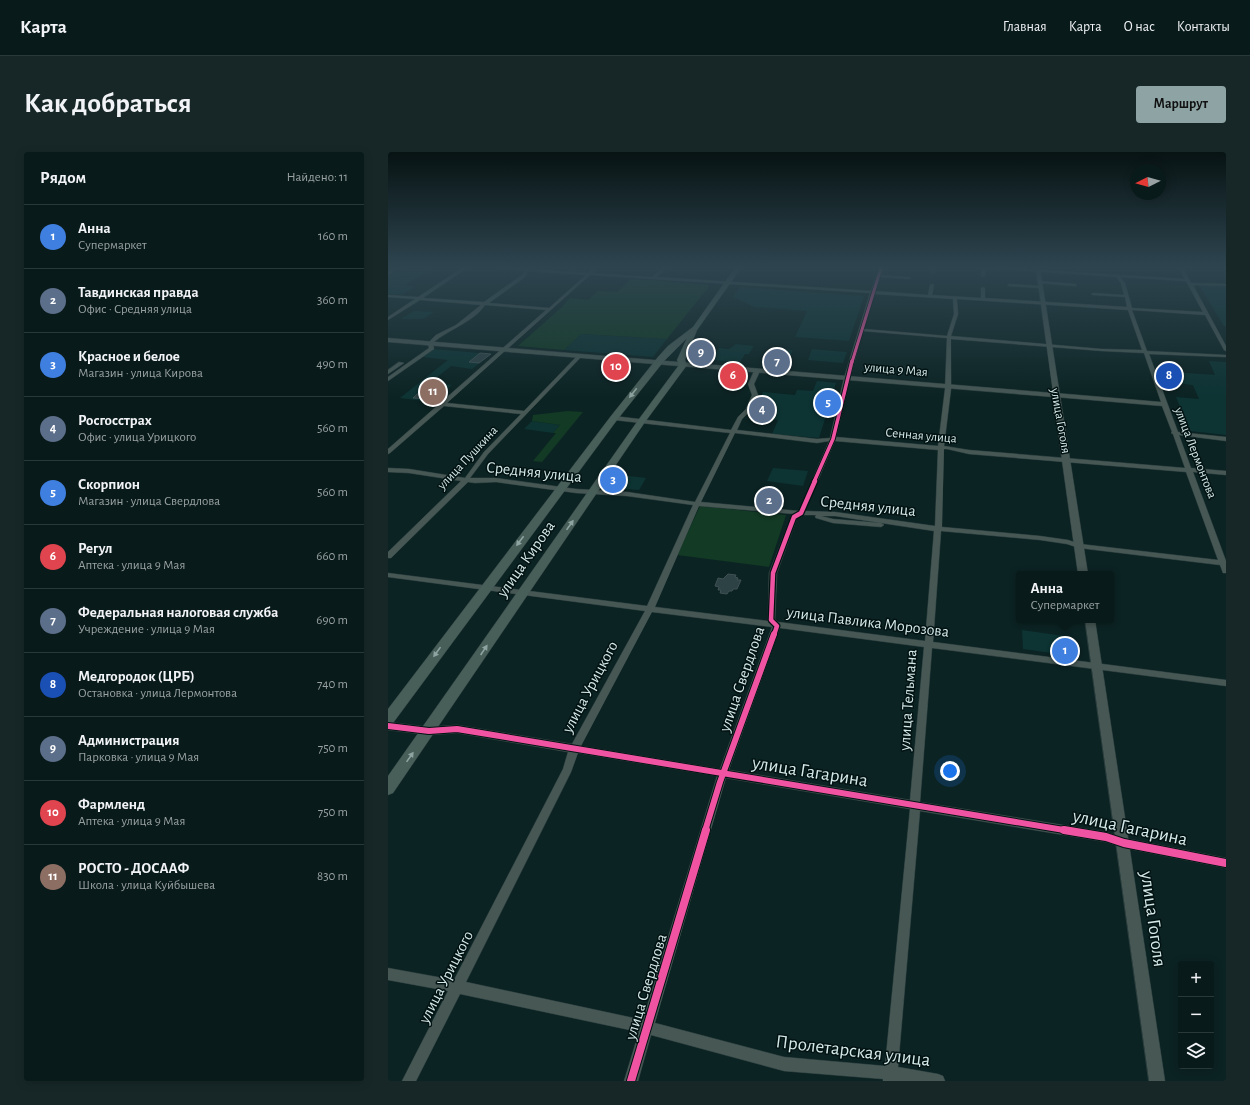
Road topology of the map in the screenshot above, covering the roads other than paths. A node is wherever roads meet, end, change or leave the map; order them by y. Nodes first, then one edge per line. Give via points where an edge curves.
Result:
1 (400, 311) edge
2 (478, 311) edge
3 (545, 311) edge
4 (707, 311) edge
5 (867, 311) edge
6 (956, 311) edge
7 (1043, 311) edge
8 (1130, 311) edge
9 (1156, 311) edge
10 (1206, 311) edge
11 (1207, 314) junction
12 (388, 319) edge
13 (695, 328) junction
14 (862, 330) junction
15 (949, 336) junction
16 (388, 340) edge
17 (430, 343) junction
18 (1049, 344) junction
19 (671, 348) junction
20 (687, 348) junction
21 (503, 350) junction
22 (1226, 350) edge
23 (1145, 351) junction
24 (1225, 355) edge
25 (580, 356) junction
26 (657, 363) junction
27 (682, 365) junction
28 (757, 371) junction
29 (388, 372) edge
30 (847, 378) junction
31 (388, 379) edge
32 (948, 386) junction
33 (1055, 395) junction
34 (443, 404) junction
35 (1163, 404) junction
36 (526, 413) junction
37 (614, 418) junction
38 (642, 421) junction
39 (733, 432) junction
40 (1174, 433) junction
41 (1226, 438) edge
42 (833, 439) junction
43 (941, 448) junction
44 (388, 452) edge
45 (1066, 460) junction
46 (388, 470) edge
47 (1189, 471) junction
48 (1226, 474) edge
49 (466, 480) junction
50 (560, 490) junction
51 (592, 492) junction
52 (697, 504) junction
53 (801, 513) junction
54 (938, 529) junction
55 (1079, 546) junction
56 (388, 556) edge
57 (1224, 563) edge
58 (1083, 571) edge
59 (1226, 571) edge
60 (388, 574) edge
61 (486, 587) junction
62 (524, 592) junction
63 (650, 608) junction
64 (1091, 623) edge
65 (777, 626) junction
66 (928, 643) junction
67 (1098, 667) junction
68 (1226, 683) edge
69 (388, 719) edge
70 (388, 726) edge
71 (429, 731) junction
72 (574, 749) junction
73 (723, 773) junction
74 (388, 788) edge
75 (915, 805) junction
76 (1124, 843) junction
77 (1226, 863) edge
78 (388, 974) edge
79 (458, 987) junction
80 (647, 1027) junction
81 (891, 1077) edge
82 (409, 1081) edge
83 (631, 1081) edge
84 (938, 1081) edge
85 (1157, 1081) edge

1 - 12 street
2 - 17 street
3 - 21 street
4 - 13 main road, улица Кирова
5 - 14 street, улица Свердлова
6 - 15 street, улица Тельмана
7 - 18 street, улица Гоголя
8 - 23 street, улица Лермонтова
9 - 11 street
10 - 11 street
11 - 22 street
13 - 19 main road, улица Кирова
13 - 20 main road, улица Кирова
14 - 15 street
14 - 30 street, улица Свердлова
15 - 18 street
15 - 32 street, улица Тельмана
16 - 17 street, улица 9 Мая
17 - 21 street, улица 9 Мая
17 - 29 street
17 - 31 street via 432,348
18 - 23 street via 1102,350
18 - 33 street, улица Гоголя
19 - 20 main road via 679,345
19 - 26 main road, улица Кирова
20 - 27 main road, улица Кирова via 681,360
21 - 25 street, улица 9 Мая
21 - 34 street
23 - 24 street
23 - 35 street, улица Лермонтова
25 - 26 street, улица 9 Мая
25 - 36 street, улица Пушкина
26 - 27 street, улица 9 Мая
26 -> 37 main road, улица Кирова
27 - 28 street, улица 9 Мая
27 - 38 main road, улица Кирова
28 - 30 street, улица 9 Мая
28 - 39 street, улица Урицкого via 751,384 755,395
30 - 32 street, улица 9 Мая
30 - 42 street, улица Свердлова
32 - 33 street, улица 9 Мая
32 - 43 street, улица Тельмана
33 - 35 street, улица 9 Мая
33 - 45 street, улица Гоголя
34 - 36 street
34 - 44 street
35 - 40 street, улица Лермонтова
36 - 49 street, улица Пушкина via 486,453
37 - 38 street, Сенная улица
37 - 50 main road, улица Кирова
38 - 39 street, Сенная улица
38 - 51 main road, улица Кирова
39 - 42 street, Сенная улица via 817,441
39 - 52 street, улица Урицкого
40 - 41 street
40 - 47 street, улица Лермонтова
42 - 43 street, Сенная улица
42 - 53 street, улица Свердлова
43 - 45 street, Сенная улица
43 - 54 street, улица Тельмана
45 - 47 street, Сенная улица
45 - 55 street, улица Гоголя
46 - 49 street, Средняя улица
47 - 48 street, Сенная улица
47 - 57 street, улица Лермонтова
49 - 50 street, Средняя улица via 496,480
49 - 56 street, улица Пушкина
50 - 51 street, Средняя улица
50 -> 61 main road, улица Кирова
51 - 52 street, Средняя улица
62 -> 51 main road, улица Кирова
52 - 53 street, Средняя улица
52 - 63 street, улица Урицкого
53 - 54 street, Средняя улица via 834,514
53 - 65 street, улица Свердлова via 794,518 772,573 771,620
54 - 55 street, Средняя улица via 1040,538
54 - 66 street, улица Тельмана
55 - 57 street, Средняя улица
55 - 58 street, улица Гоголя
57 - 59 street, улица Лермонтова
60 - 61 street, улица Павлика Морозова
61 - 62 street, улица Павлика Морозова
61 -> 69 main road, улица Кирова
62 - 63 street, улица Павлика Морозова
71 -> 62 main road, улица Кирова
63 - 65 street, улица Павлика Морозова
63 - 72 street, улица Урицкого
64 - 67 street, улица Гоголя
65 - 66 street, улица Павлика Морозова
65 - 73 street, улица Свердлова
66 - 67 street, улица Павлика Морозова
66 - 75 street, улица Тельмана
67 - 68 street, улица Павлика Морозова
67 - 76 street, улица Гоголя
70 - 71 street, улица Гагарина
71 - 72 street, улица Гагарина via 457,730
74 -> 71 main road, улица Кирова
72 - 73 street, улица Гагарина
72 - 79 street, улица Урицкого via 568,769
73 - 75 street, улица Гагарина
73 - 80 street, улица Свердлова
75 - 76 street, улица Гагарина via 1106,837
75 - 81 street, улица Тельмана
76 - 77 street, улица Гагарина
76 - 85 street, улица Гоголя
78 - 79 street, Пролетарская улица
79 - 80 street, Пролетарская улица
79 - 82 street, улица Урицкого
80 - 81 street, Пролетарская улица via 784,1064
80 - 83 street, улица Свердлова
81 - 84 street, Пролетарская улица

